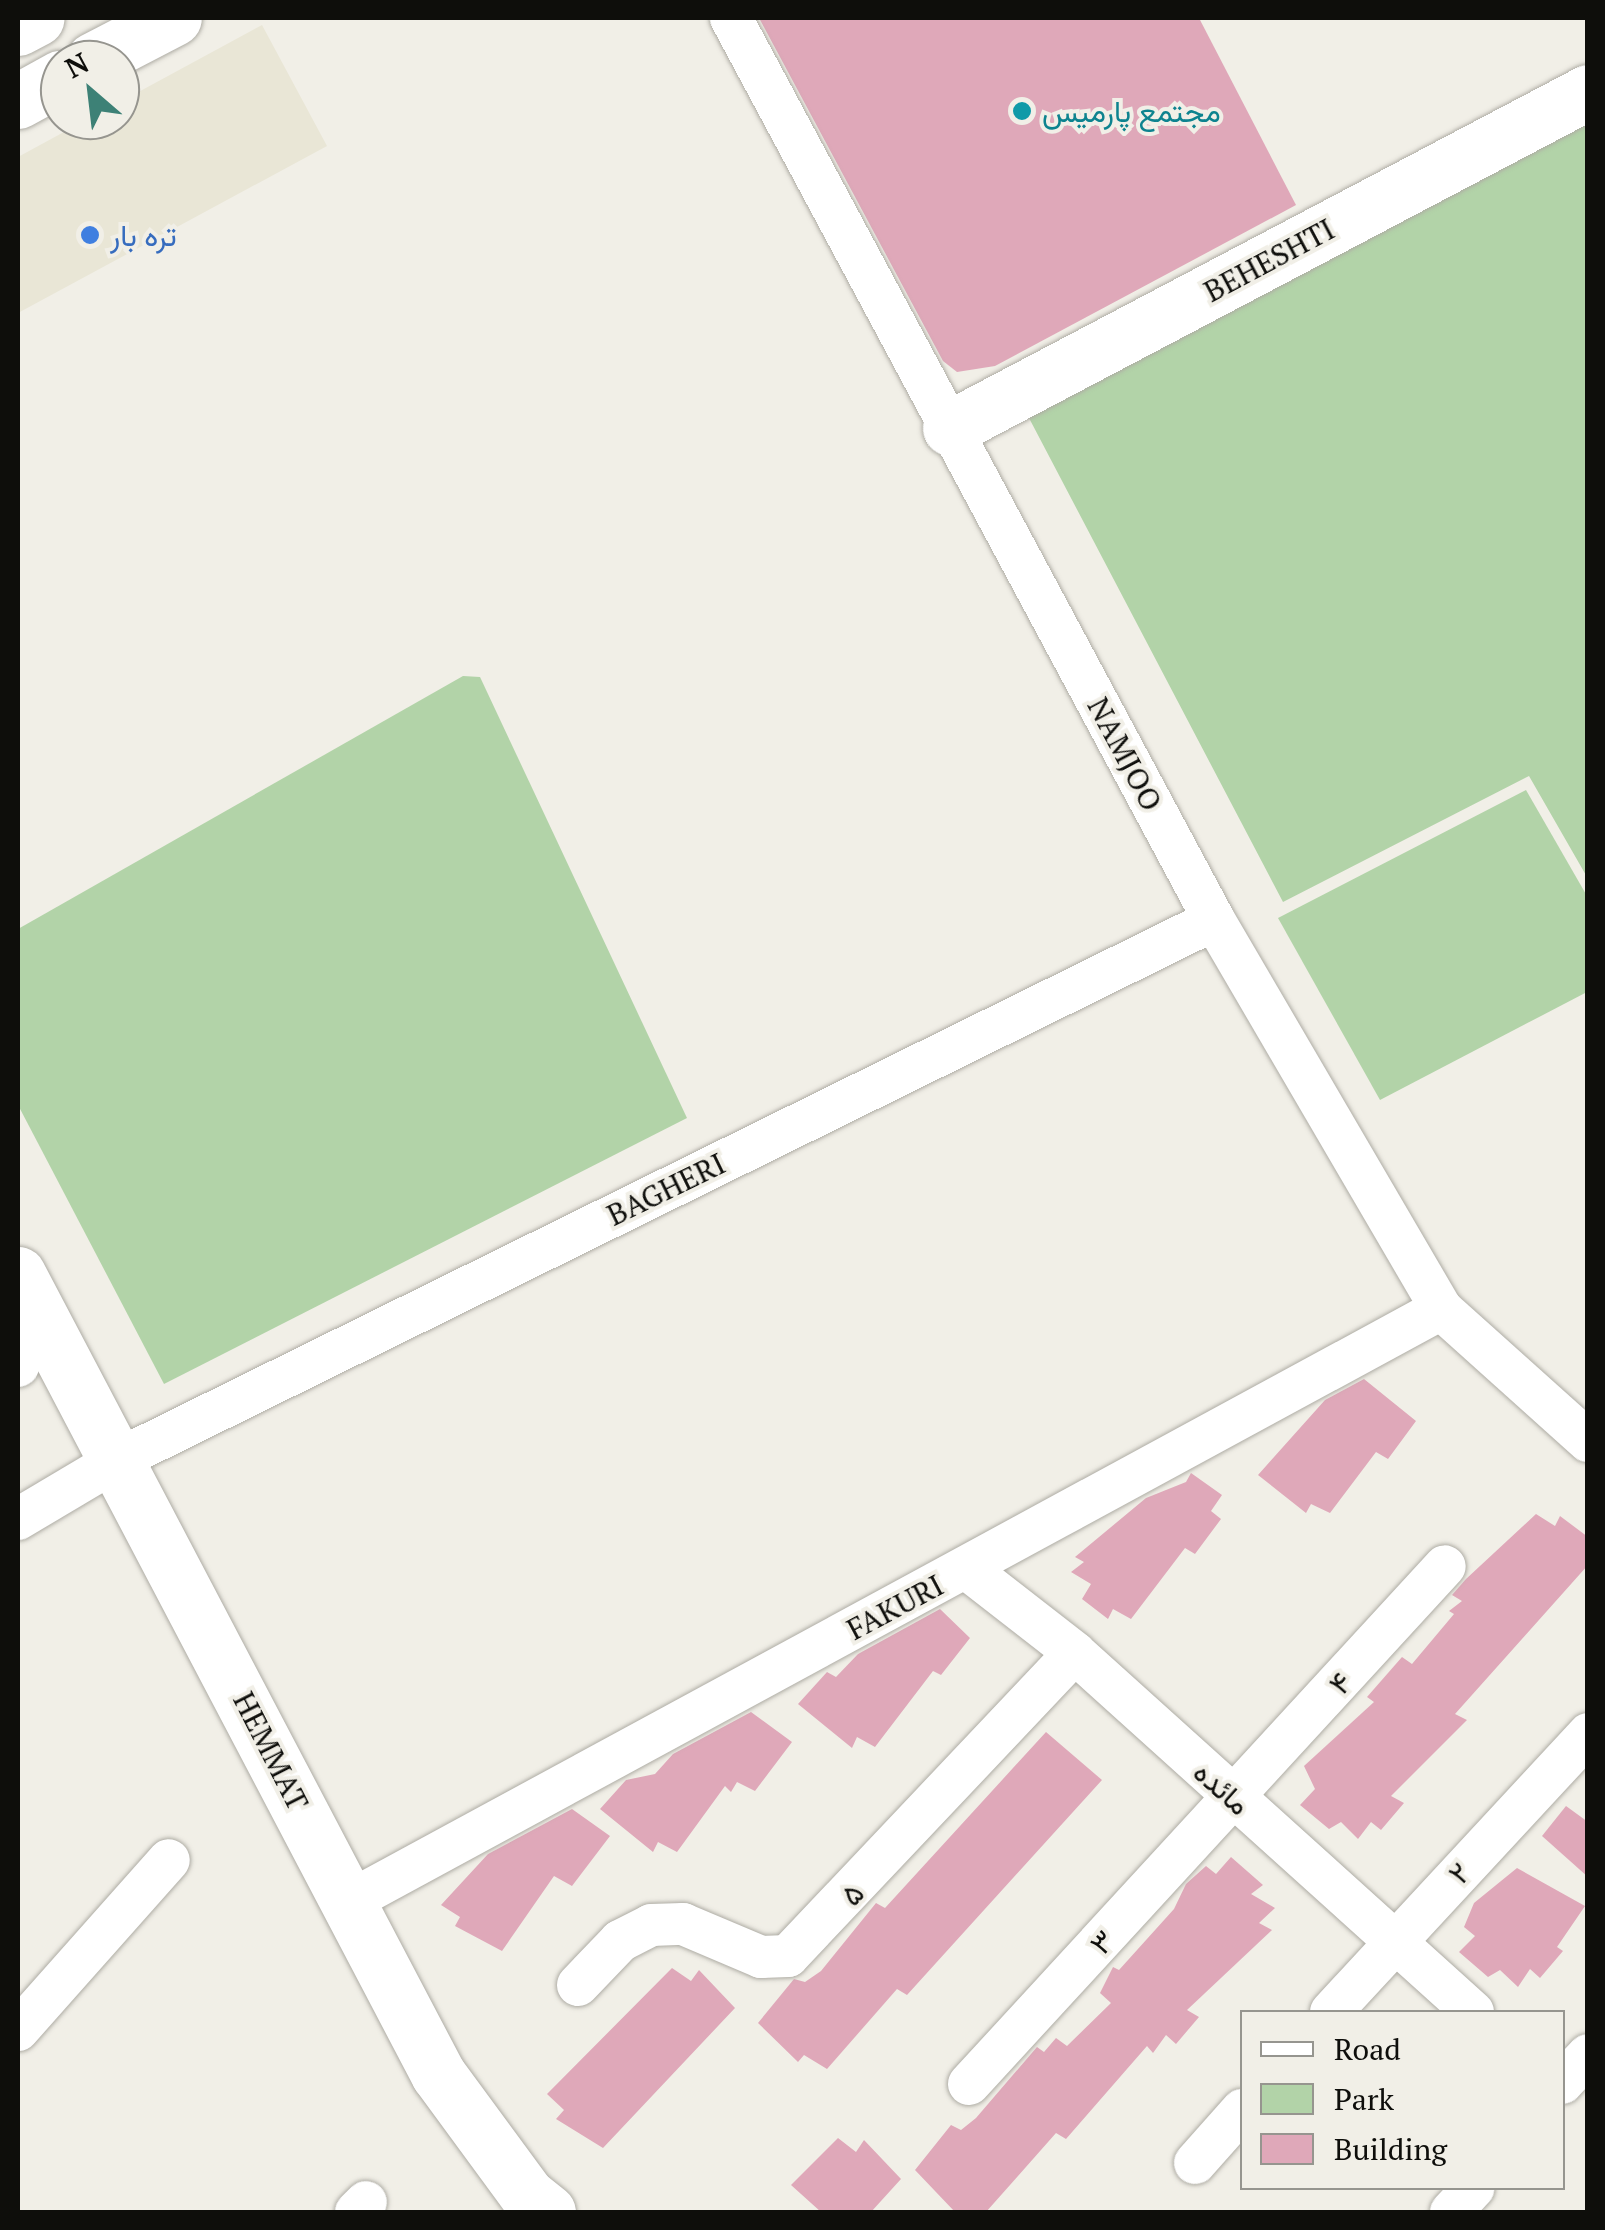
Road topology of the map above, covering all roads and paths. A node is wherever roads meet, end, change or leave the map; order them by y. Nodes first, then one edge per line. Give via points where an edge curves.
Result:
1 (37, 18) edge
2 (174, 18) edge
3 (731, 18) edge
4 (18, 28) edge
5 (108, 40) edge
6 (40, 89) edge
7 (1588, 92) edge
8 (18, 101) edge
9 (950, 428) junction
10 (1214, 920) junction
11 (29, 1295) edge
12 (1441, 1309) junction
13 (18, 1366) edge
14 (1588, 1440) edge
15 (119, 1458) junction
16 (18, 1519) edge
17 (1445, 1566) dead end
18 (966, 1568) junction
19 (1075, 1653) junction
20 (1588, 1734) edge
21 (1235, 1800) junction
22 (169, 1860) dead end
23 (348, 1902) junction
24 (1396, 1940) junction
25 (578, 1985) dead end
26 (1332, 2010) edge
27 (1471, 2010) edge
28 (18, 2030) edge
29 (1588, 2055) edge
30 (1565, 2080) edge
31 (969, 2084) dead end
32 (1240, 2112) edge
33 (1194, 2162) dead end
34 (1471, 2190) edge
35 (548, 2212) edge
36 (1452, 2212) edge

1 - 4 street
2 - 5 street
3 - 9 street, NAMJOO
6 - 8 street
7 - 9 street, BEHESHTI
9 - 10 street, NAMJOO
10 - 12 street, NAMJOO
10 - 15 street, BAGHERI
11 - 13 street
11 - 15 street, HEMMAT
12 - 14 street, NAMJOO
12 - 18 street, FAKURI
15 - 16 street, BAGHERI
15 - 23 street, HEMMAT
17 - 21 street, ۴
18 - 19 street, مائده
18 - 23 street, FAKURI
19 - 21 street, مائده
19 - 25 street, ۵ via 788,1956 761,1958 683,1924 651,1925 620,1942
20 - 24 street, ۲
21 - 24 street, مائده
21 - 31 street, ۳
22 - 28 street
23 - 35 street, HEMMAT via 438,2074 527,2195
24 - 26 street, ۲
24 - 27 street, مائده
29 - 30 street
32 - 33 street
34 - 36 street

